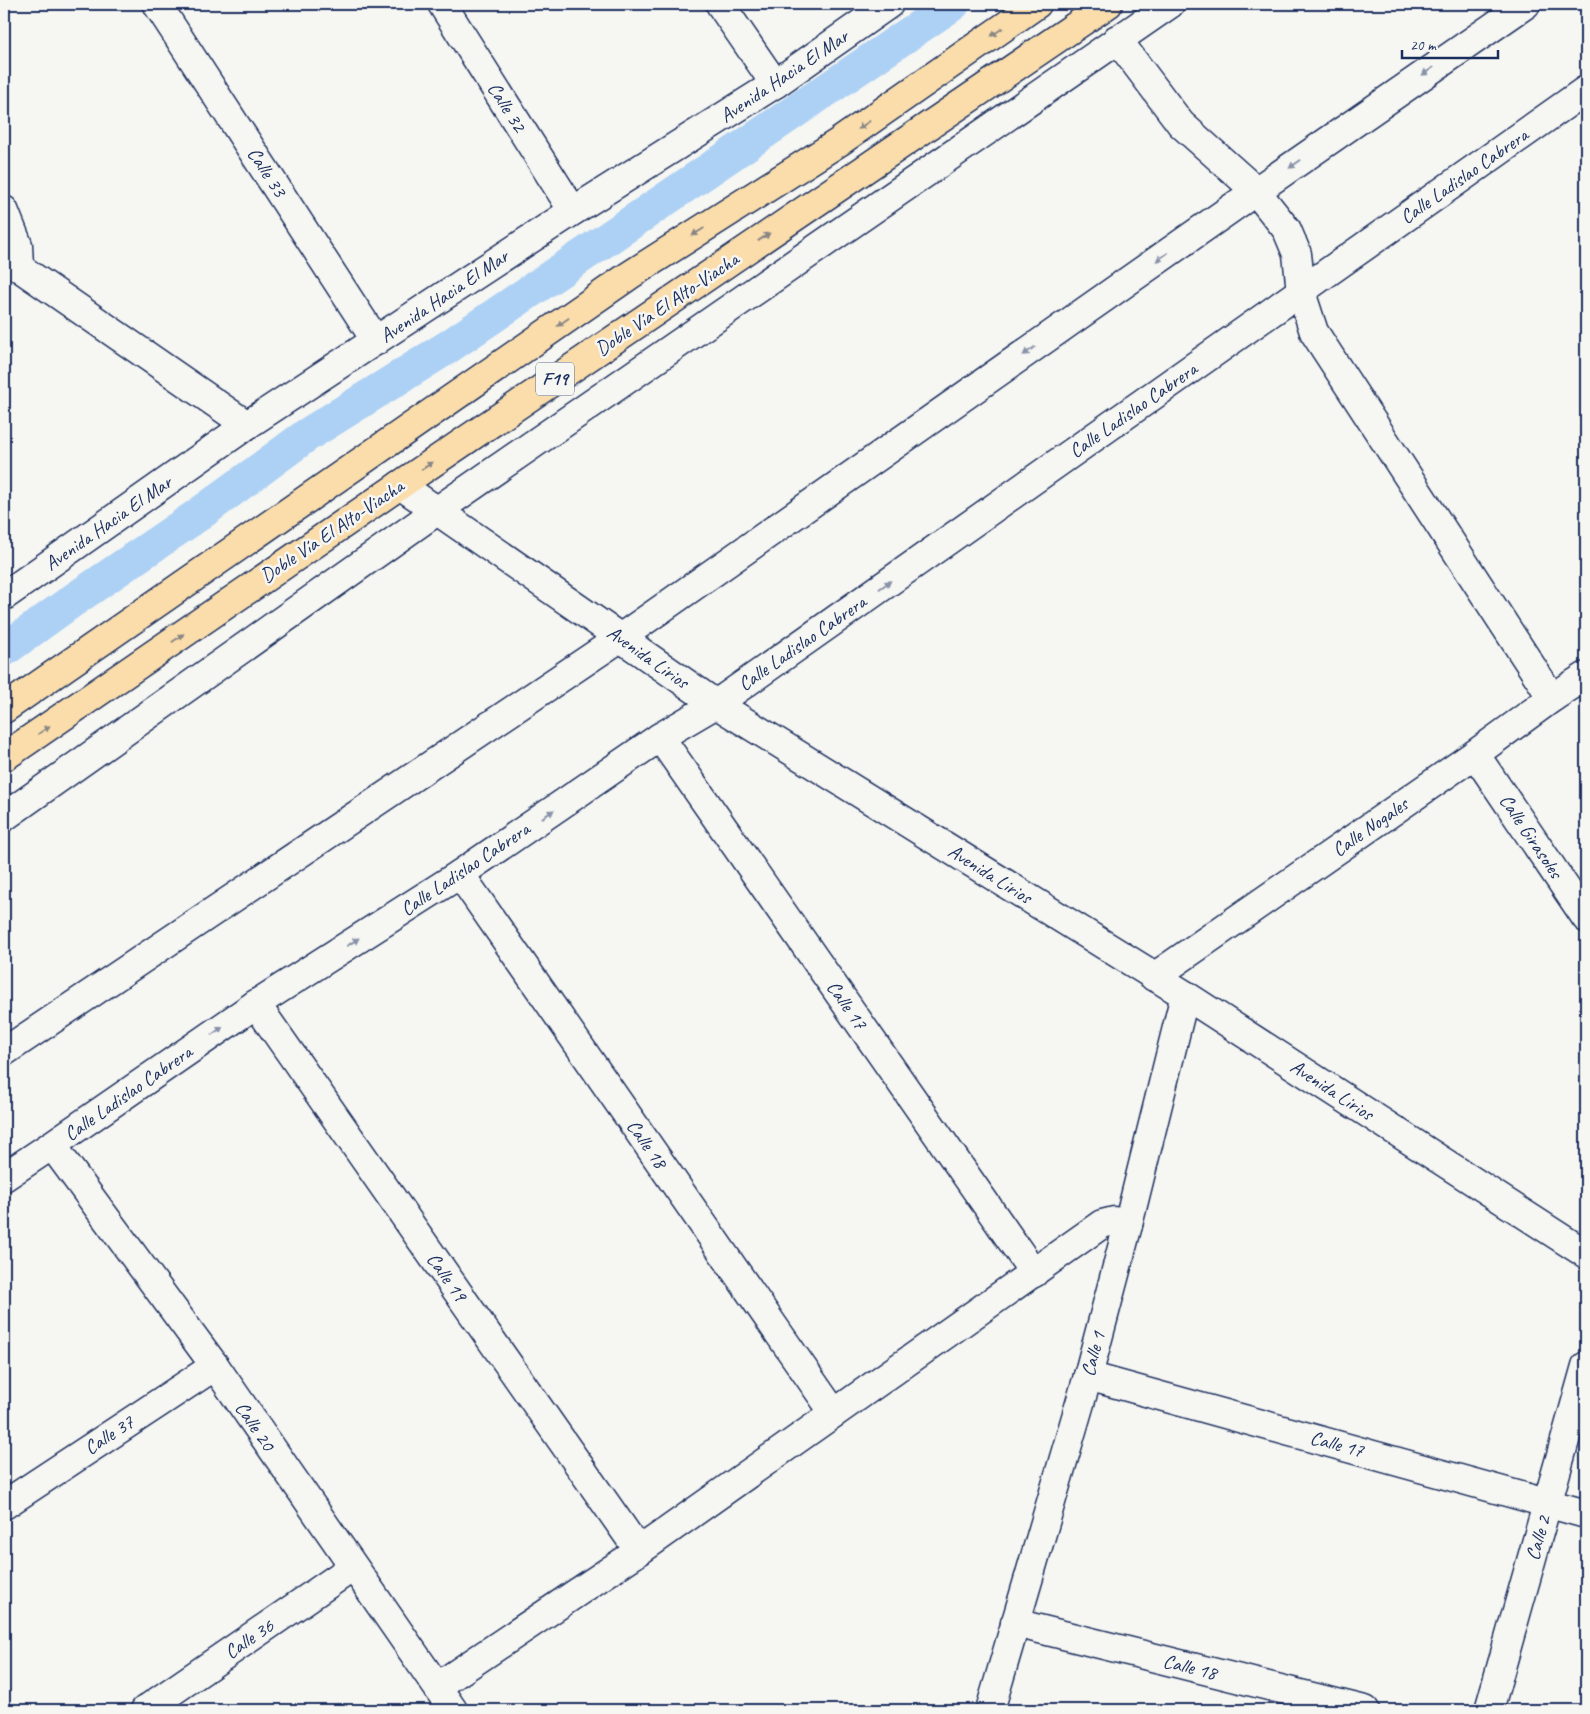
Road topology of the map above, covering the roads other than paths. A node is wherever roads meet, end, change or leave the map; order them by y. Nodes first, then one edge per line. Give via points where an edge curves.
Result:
1 (157, 4) edge
2 (442, 4) edge
3 (720, 4) edge
4 (889, 4) edge
5 (1037, 4) edge
6 (1108, 4) edge
7 (1170, 4) edge
8 (1526, 4) edge
9 (1117, 39) junction
10 (775, 84) junction
11 (1586, 90) edge
12 (1256, 192) junction
13 (4, 210) edge
14 (573, 211) junction
15 (9, 266) edge
16 (1301, 292) junction
17 (376, 341) junction
18 (247, 425) junction
19 (400, 485) junction
20 (438, 510) junction
21 (4, 596) edge
22 (620, 638) junction
23 (1586, 676) edge
24 (1552, 698) junction
25 (716, 704) junction
26 (4, 709) edge
27 (660, 737) junction
28 (1475, 754) junction
29 (4, 757) edge
30 (4, 817) edge
31 (460, 874) junction
32 (1586, 918) edge
33 (1154, 977) junction
34 (1185, 995) junction
35 (256, 1004) junction
36 (4, 1052) edge
37 (52, 1145) junction
38 (4, 1176) edge
39 (1128, 1225) junction
40 (1586, 1254) edge
41 (1034, 1273) junction
42 (214, 1366) junction
43 (1586, 1366) edge
44 (1088, 1376) junction
45 (834, 1414) junction
46 (1548, 1503) junction
47 (4, 1505) edge
48 (1586, 1514) edge
49 (639, 1551) junction
50 (353, 1567) junction
51 (1015, 1623) junction
52 (438, 1686) junction
53 (144, 1710) edge
54 (453, 1710) edge
55 (990, 1710) edge
56 (1365, 1710) edge
57 (1489, 1710) edge

1 - 17 street, Calle 33
2 - 14 street, Calle 32
3 - 10 street
4 - 10 street, Avenida Hacia El Mar
5 -> 26 highway, Doble Vía El Alto-Viacha / F19 via 840,142 630,275
19 -> 6 highway, Doble Vía El Alto-Viacha / F19
7 - 9 street
8 -> 12 street
9 - 12 street via 1181,124
9 - 20 street
10 - 14 street, Avenida Hacia El Mar
11 - 16 street, Calle Ladislao Cabrera
12 - 16 street via 1287,230 1297,254
12 -> 22 street
13 - 15 street via 18,245
14 - 17 street, Avenida Hacia El Mar
15 - 18 street
16 - 24 street via 1314,332
25 -> 16 street, Calle Ladislao Cabrera
17 - 18 street, Avenida Hacia El Mar
18 - 21 street, Avenida Hacia El Mar
19 - 20 street, Avenida Lirios
29 -> 19 highway, Doble Vía El Alto-Viacha / F19
20 - 22 street, Avenida Lirios
20 - 30 street
22 - 25 street, Avenida Lirios
22 - 36 street
23 - 24 street, Calle Nogales
24 - 28 street, Calle Nogales
25 - 27 street, Calle Ladislao Cabrera
25 - 33 street, Avenida Lirios
31 -> 27 street, Calle Ladislao Cabrera
27 - 41 street, Calle 17
28 - 32 street, Calle Girasoles
28 - 33 street, Calle Nogales
35 -> 31 street, Calle Ladislao Cabrera
31 - 45 street, Calle 18
33 - 34 street, Avenida Lirios
34 - 39 street, Calle 1
34 - 40 street, Avenida Lirios
37 -> 35 street, Calle Ladislao Cabrera
35 - 49 street, Calle 19
37 - 38 street, Calle Ladislao Cabrera
37 - 42 street, Calle 20
39 - 41 street via 1114,1221 1102,1224
39 - 44 street, Calle 1
41 - 45 street
42 - 47 street, Calle 37
42 - 50 street, Calle 20
43 - 46 street, Calle 2
44 - 46 street, Calle 17
44 - 51 street, Calle 1
45 - 49 street
46 - 48 street, Calle 17
46 - 57 street, Calle 2
49 - 52 street
50 - 52 street, Calle 20
50 - 53 street, Calle 36
51 - 55 street, Calle 1
51 - 56 street, Calle 18
52 - 54 street, Calle 20

